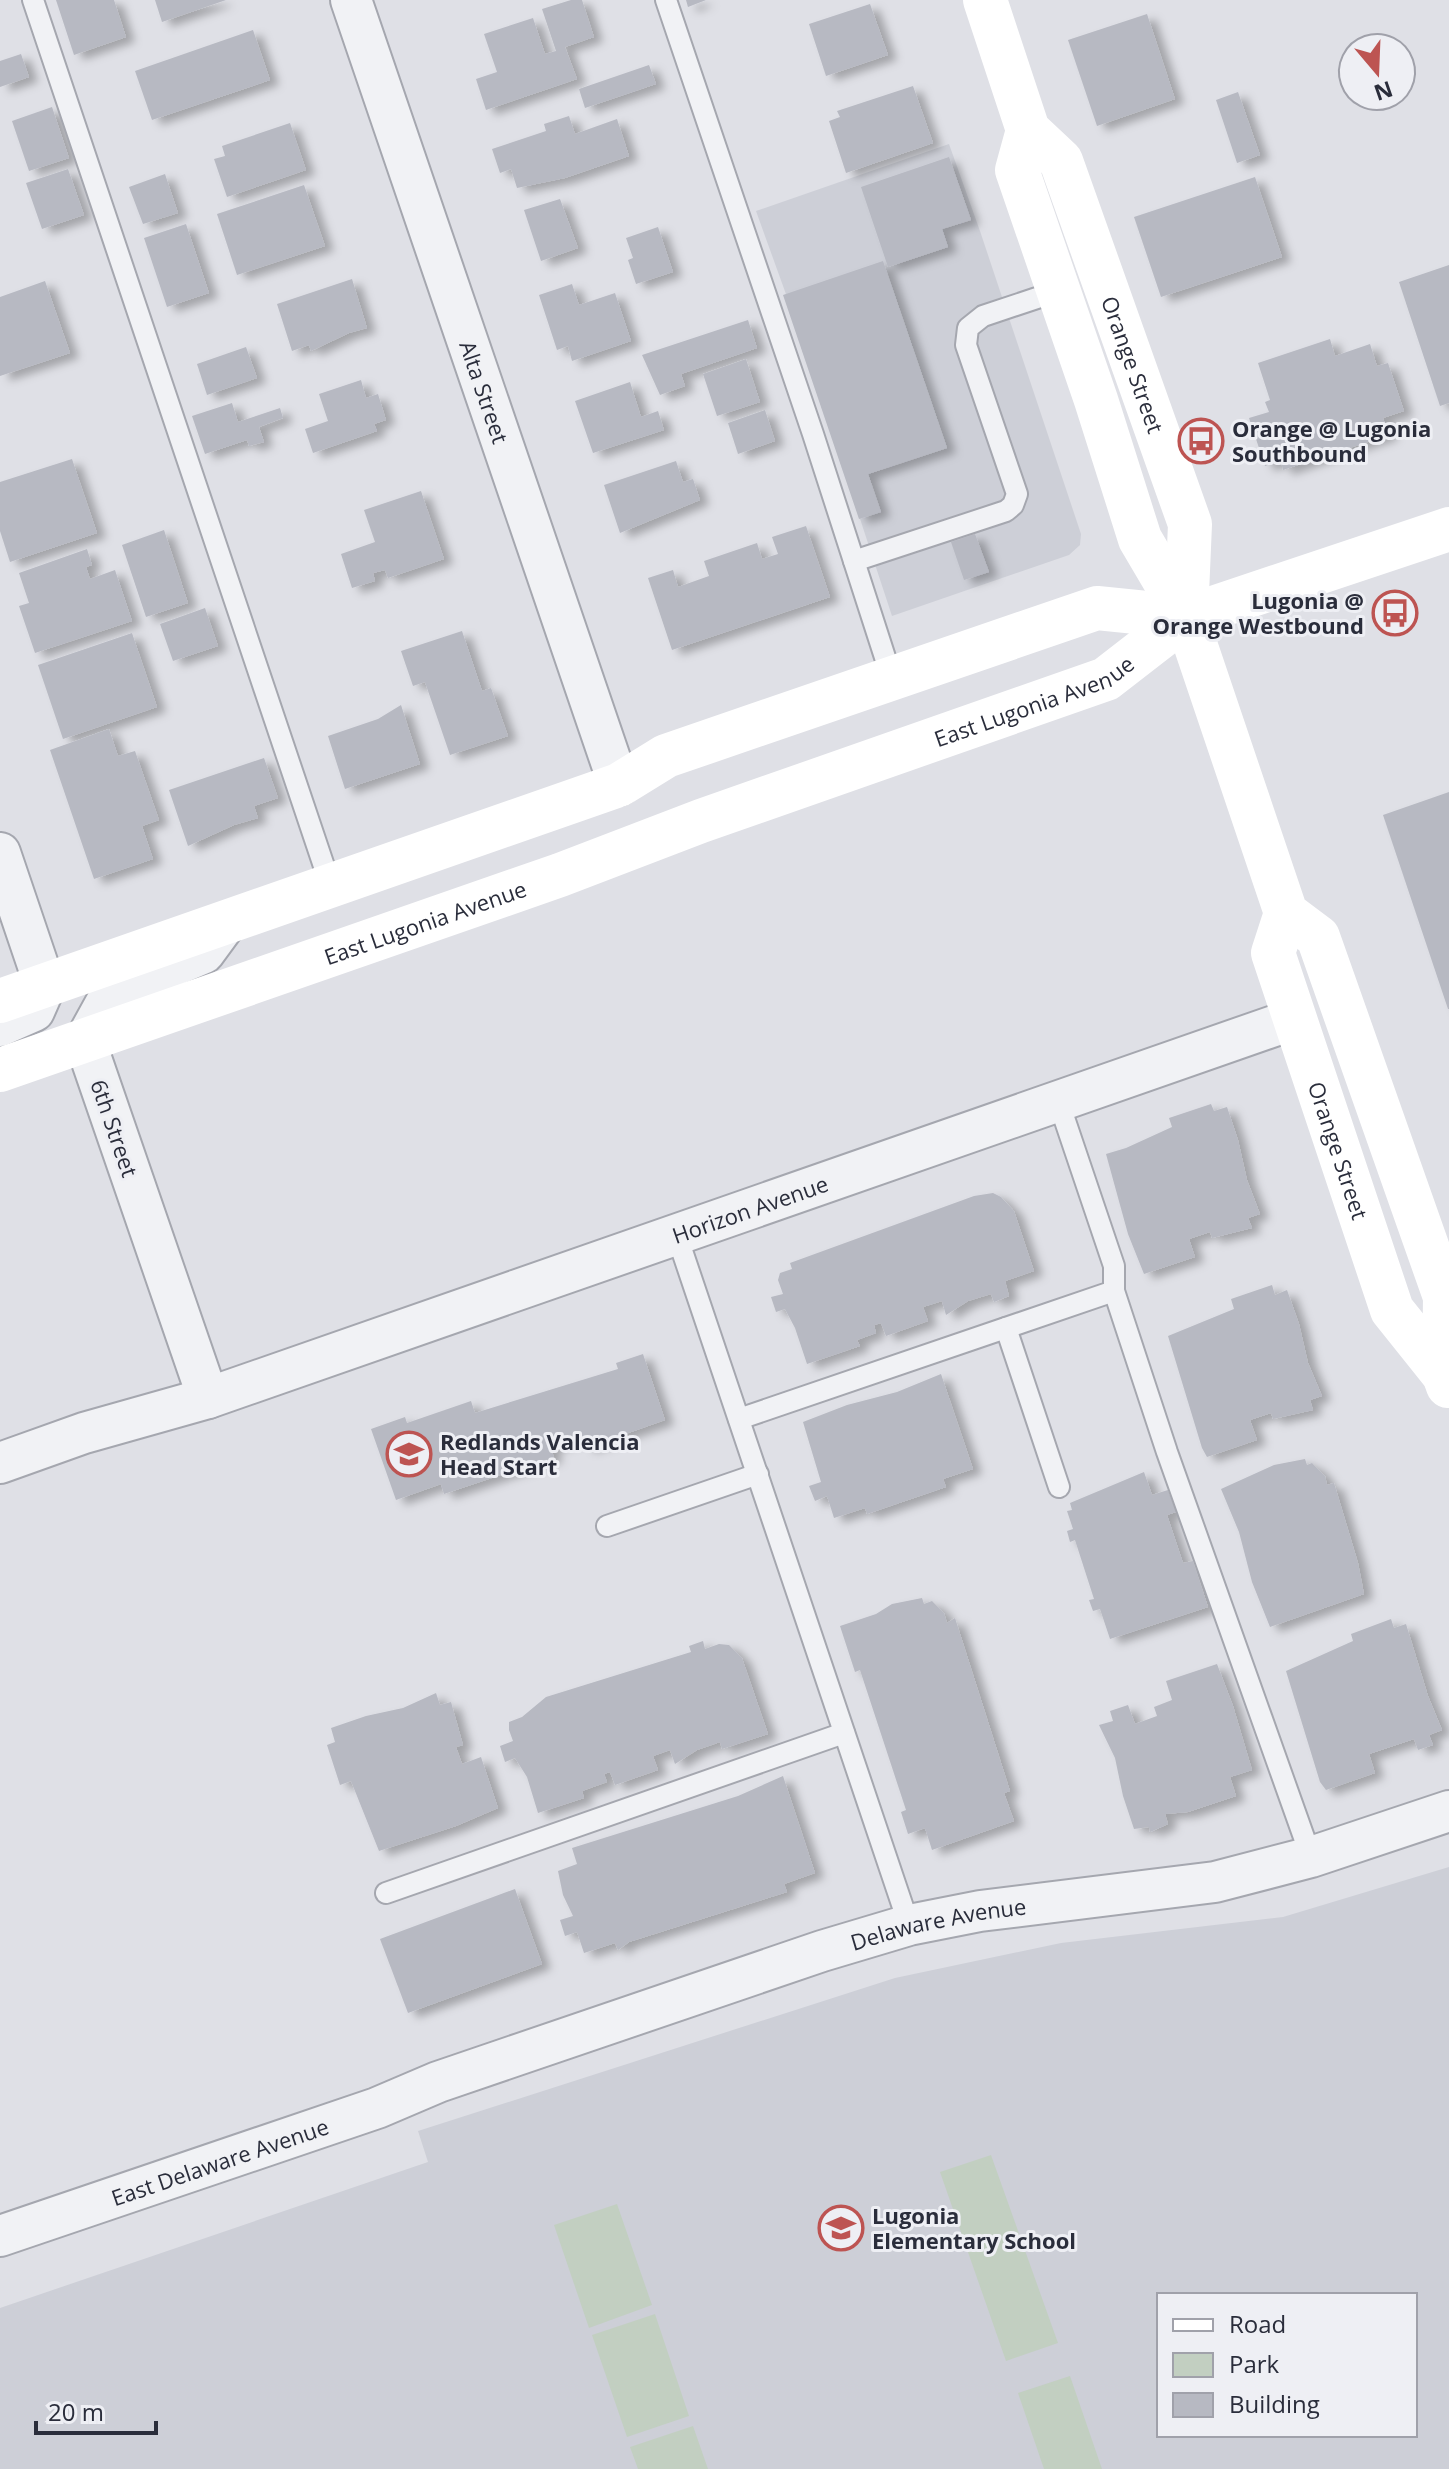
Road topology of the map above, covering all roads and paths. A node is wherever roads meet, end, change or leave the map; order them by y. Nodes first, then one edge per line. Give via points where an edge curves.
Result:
1 (33, 0) edge
2 (351, 0) edge
3 (666, 0) edge
4 (985, 0) edge
5 (1028, 130) junction
6 (1058, 291) junction
7 (1449, 529) edge
8 (854, 561) junction
9 (1186, 617) junction
10 (892, 679) junction
11 (619, 785) junction
12 (0, 853) edge
13 (331, 887) junction
14 (1286, 913) junction
15 (226, 923) junction
16 (45, 986) junction
17 (0, 1001) edge
18 (1294, 1019) junction
19 (0, 1026) edge
20 (85, 1041) junction
21 (0, 1070) edge
22 (1058, 1100) junction
23 (676, 1233) junction
24 (1114, 1291) junction
25 (1006, 1328) junction
26 (1446, 1382) edge
27 (208, 1398) junction
28 (739, 1419) junction
29 (0, 1463) edge
30 (758, 1474) junction
31 (1059, 1487) dead end
32 (607, 1526) dead end
33 (844, 1733) junction
34 (1449, 1811) edge
35 (1311, 1857) junction
36 (386, 1893) dead end
37 (909, 1925) junction
38 (438, 2082) joint
39 (0, 2236) edge

1 - 13 lane
2 - 11 street, Alta Street
3 - 8 lane
4 - 5 main road, Orange Street
5 - 6 main road, Orange Street via 1017,170
5 - 9 main road, Orange Street via 1061,161 1190,524
6 - 8 lane via 983,316 968,328 966,345 1017,494 1013,505
6 - 9 main road, Orange Street via 1140,539
7 - 9 main road
8 - 10 lane
9 - 10 main road via 1097,608
9 - 14 main road, Orange Street
9 - 20 main road, East Lugonia Avenue via 1106,679
10 - 11 main road via 666,756
11 - 13 main road
12 - 16 street
13 - 15 main road
14 - 18 main road, Orange Street via 1273,953
14 - 26 main road, Orange Street via 1318,937 1445,1297
15 - 16 main road
15 - 20 street via 204,953 112,992
16 - 17 main road
16 - 19 street via 34,1011
18 - 22 street, Horizon Avenue
18 - 26 main road, Orange Street via 1392,1310
20 - 21 main road, East Lugonia Avenue
20 - 27 street, 6th Street
22 - 23 street, Horizon Avenue
22 - 24 lane via 1114,1266
23 - 27 street, Horizon Avenue
23 - 28 lane
24 - 25 lane
24 - 35 lane
25 - 28 lane
25 - 31 lane
27 - 29 street, Horizon Avenue
28 - 30 lane
30 - 32 lane
30 - 33 lane
33 - 36 lane
33 - 37 lane
34 - 35 street, Delaware Avenue
35 - 37 street, Delaware Avenue via 1215,1882
37 - 38 street, Delaware Avenue
38 - 39 street, East Delaware Avenue via 377,2108

